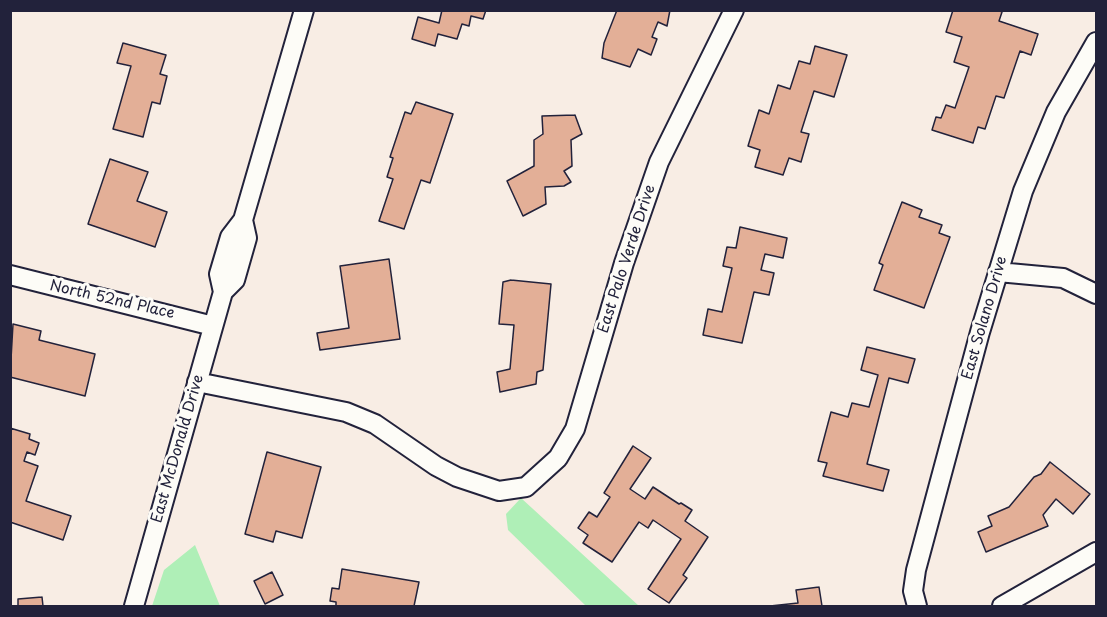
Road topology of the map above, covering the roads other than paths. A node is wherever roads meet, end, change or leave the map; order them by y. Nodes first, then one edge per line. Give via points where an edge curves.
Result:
1 (304, 10) edge
2 (734, 10) edge
3 (1096, 42) edge
4 (998, 272) junction
5 (10, 275) edge
6 (1096, 294) edge
7 (213, 326) junction
8 (197, 382) junction
9 (1096, 552) edge
10 (134, 606) edge
11 (917, 606) edge
12 (1002, 606) edge

1 - 7 street, East McDonald Drive via 243,220 230,237 219,274 223,292
2 - 8 street, East Palo Verde Drive via 659,162 624,263 575,429 558,458 526,487 511,491 485,488 457,477 375,424 346,412
3 - 4 street, East Solano Drive via 1056,112 1023,191
4 - 6 street via 1063,278
4 - 11 street, East Solano Drive via 916,570 913,591
5 - 7 street, North 52nd Place
7 - 8 street, East McDonald Drive
8 - 10 street, East McDonald Drive
9 - 12 street

